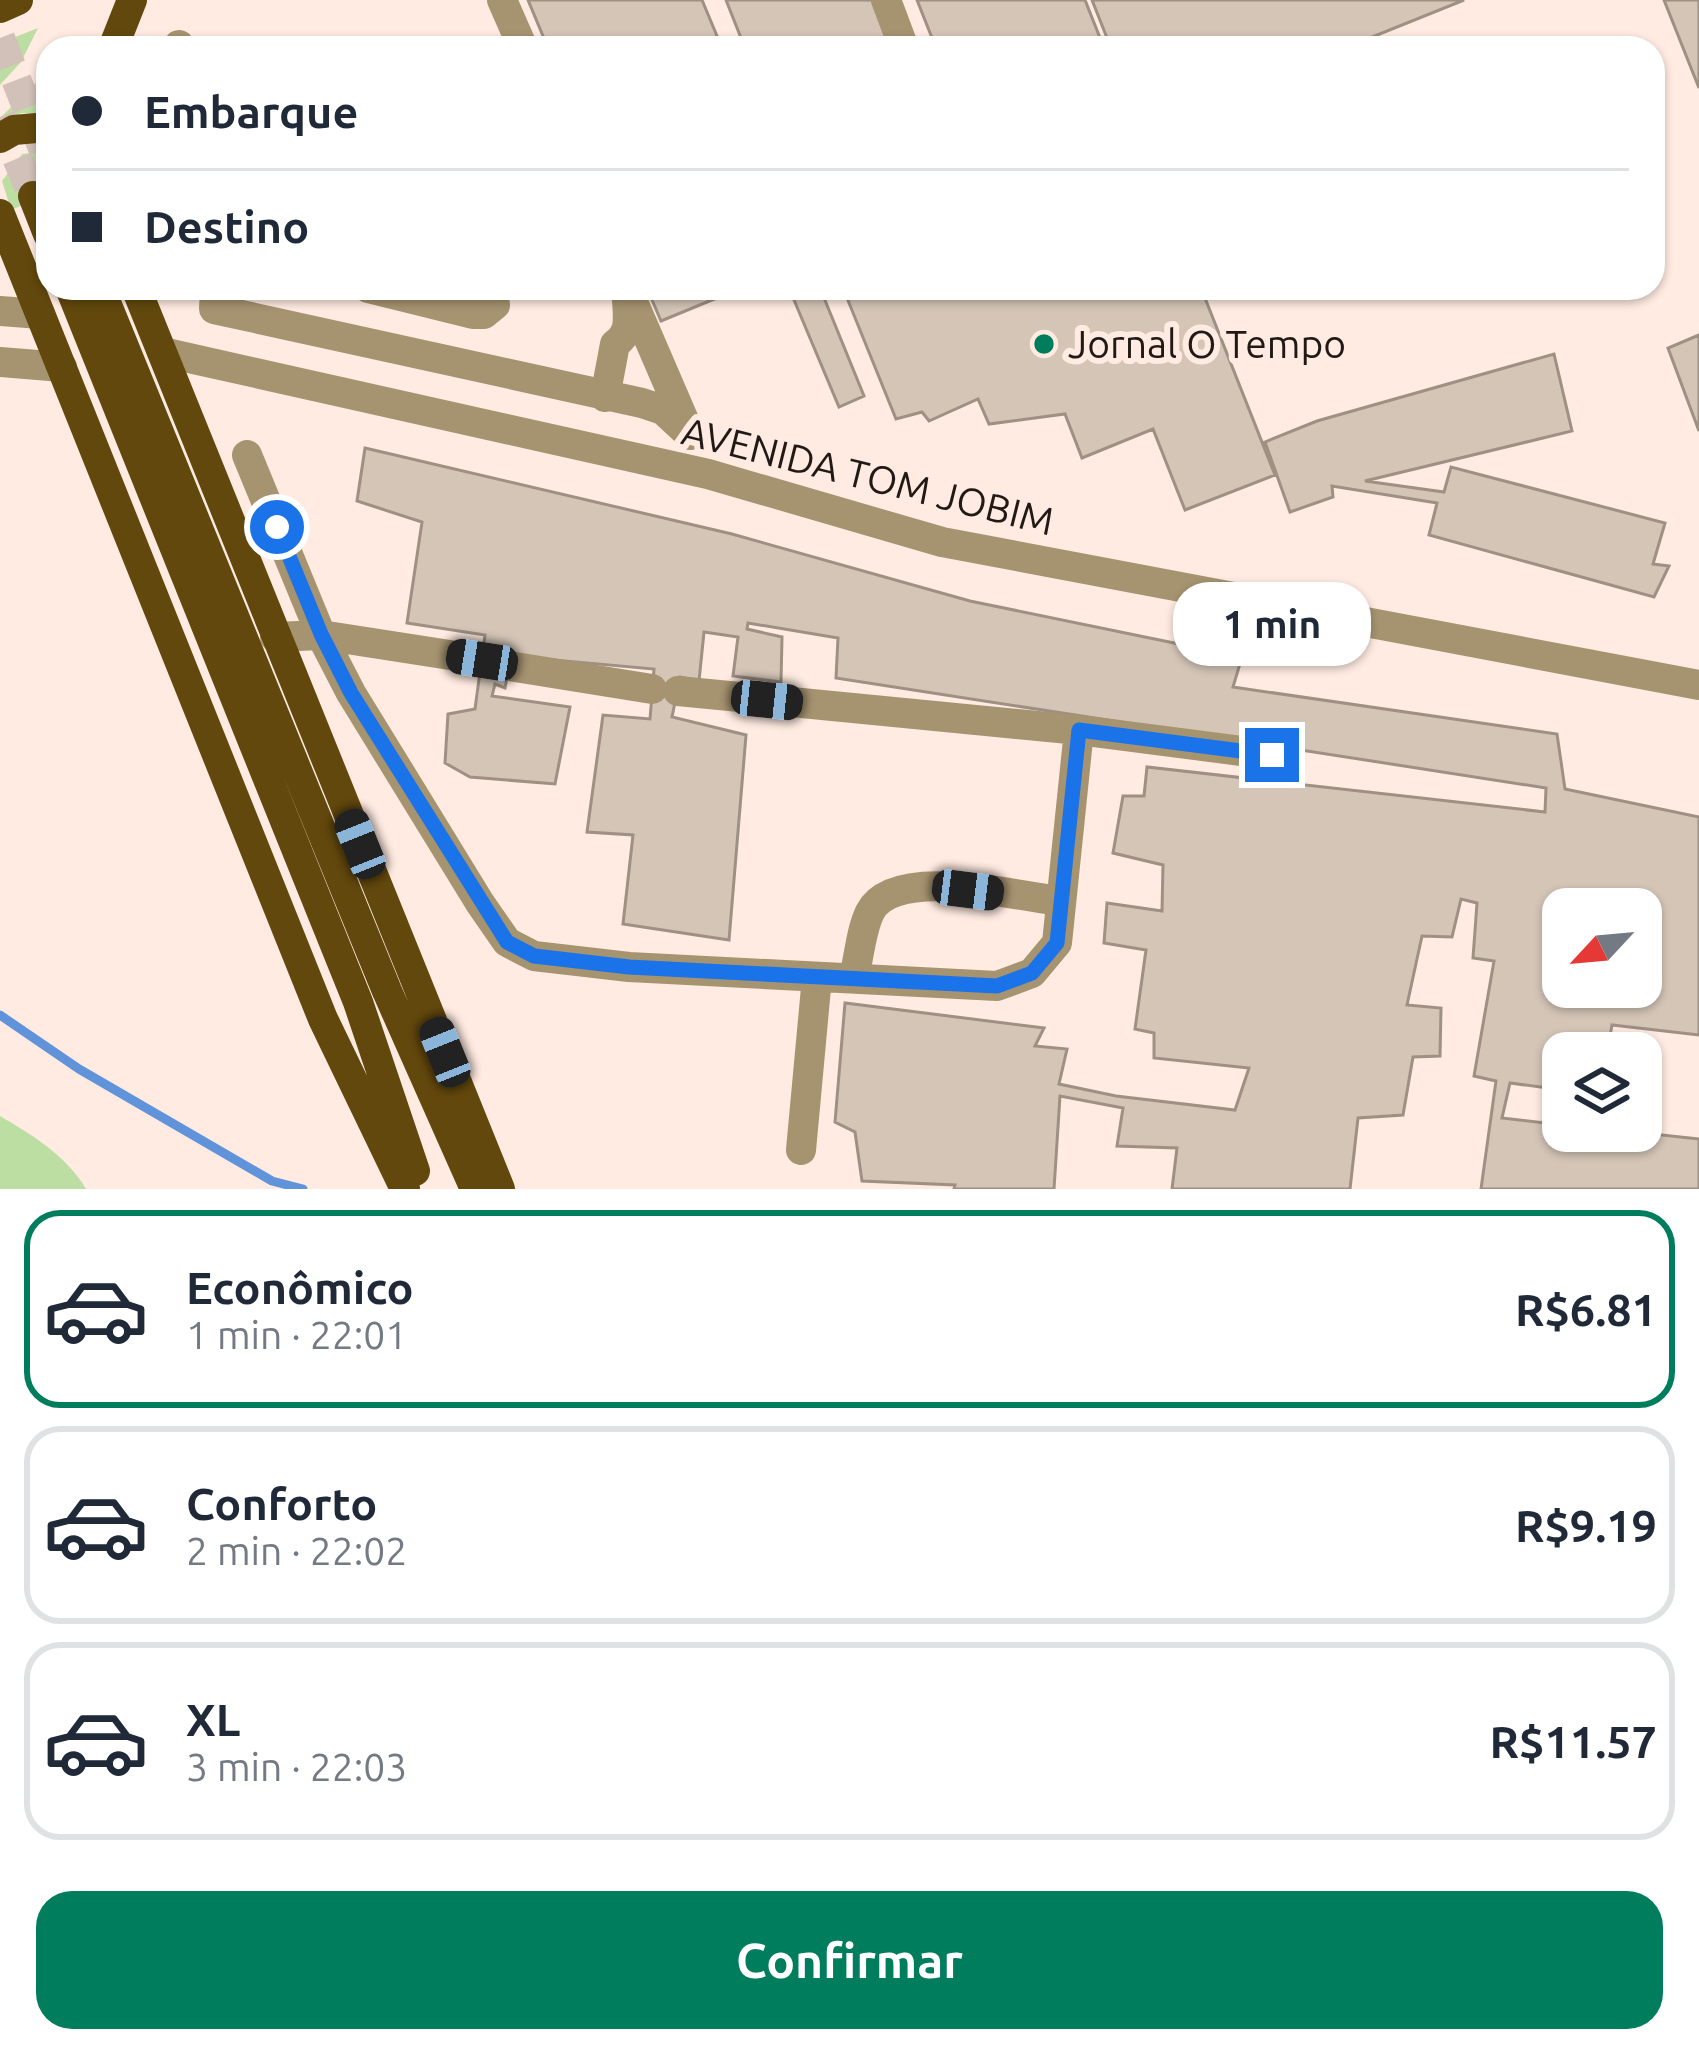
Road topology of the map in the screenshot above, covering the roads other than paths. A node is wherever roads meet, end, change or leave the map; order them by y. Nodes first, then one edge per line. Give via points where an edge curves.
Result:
1 (18, 0) edge
2 (132, 0) edge
3 (502, 0) edge
4 (886, 0) edge
5 (0, 8) edge
6 (117, 36) edge
7 (518, 36) edge
8 (900, 36) edge
9 (36, 128) edge
10 (0, 139) edge
11 (32, 196) tunnel mouth
12 (36, 206) edge
13 (0, 214) tunnel mouth
14 (75, 300) edge
15 (105, 300) edge
16 (141, 300) edge
17 (228, 300) edge
18 (416, 300) edge
19 (494, 300) edge
20 (627, 300) edge
21 (632, 300) edge
22 (0, 311) edge
23 (40, 314) junction
24 (625, 337) junction
25 (162, 352) junction
26 (0, 362) edge
27 (660, 365) junction
28 (62, 367) junction
29 (605, 397) junction
30 (691, 435) junction
31 (247, 455) dead end
32 (709, 474) junction
33 (321, 634) junction
34 (275, 637) junction
35 (1699, 686) edge
36 (1079, 730) junction
37 (1272, 755) dead end
38 (1060, 901) junction
39 (817, 977) junction
40 (854, 977) junction
41 (801, 1150) dead end
42 (405, 1189) edge
43 (421, 1189) edge
44 (476, 1189) edge
45 (500, 1189) edge

1 - 5 main road
2 - 6 main road
3 - 7 street
4 - 8 street
9 - 10 main road
11 - 12 main road
13 - 23 main road
14 - 43 main road via 358,1002
15 - 44 main road
16 - 25 main road
17 - 29 street
18 - 19 street via 484,314
20 - 24 street
21 - 27 street
22 - 23 street
23 - 28 main road
24 - 27 street via 644,344
24 - 29 street via 615,344
25 - 32 street, AVENIDA TOM JOBIM
25 - 34 main road
26 - 28 street
27 - 30 street
28 - 42 main road via 323,1018
29 - 30 street via 663,410
30 - 32 street
31 - 33 street
32 - 35 street, AVENIDA TOM JOBIM via 942,542
33 - 34 street
33 - 36 street via 665,690
33 - 39 street via 507,942 534,956 629,967
34 - 45 main road
36 - 37 street
36 - 38 street
38 - 40 street via 1057,943 1032,973 997,986
38 - 40 street via 922,884 893,891 870,910
39 - 40 street
39 - 41 street

